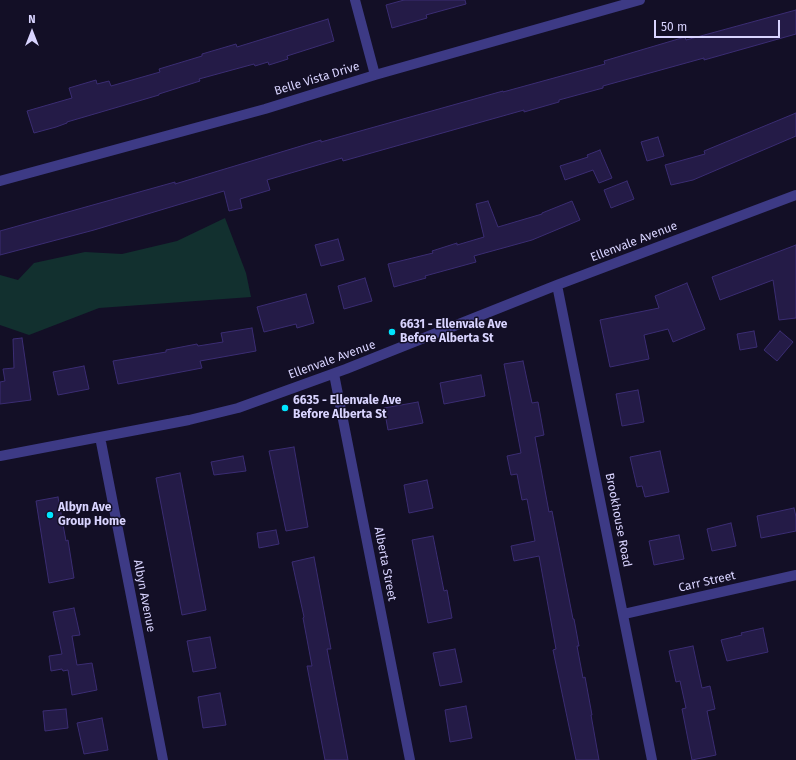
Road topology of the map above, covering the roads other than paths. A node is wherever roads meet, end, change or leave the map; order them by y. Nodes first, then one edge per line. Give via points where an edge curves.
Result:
1 (355, 0) edge
2 (640, 0) edge
3 (376, 75) junction
4 (0, 181) edge
5 (796, 195) edge
6 (558, 285) junction
7 (334, 374) junction
8 (100, 437) junction
9 (0, 456) edge
10 (796, 575) edge
11 (624, 614) junction
12 (163, 760) edge
13 (410, 760) edge
14 (652, 760) edge

1 - 3 street
2 - 3 street, Belle Vista Drive
3 - 4 street, Belle Vista Drive via 265,109
5 - 6 street, Ellenvale Avenue
6 - 7 street, Ellenvale Avenue
6 - 11 street, Brookhouse Road
7 - 8 street, Ellenvale Avenue via 238,408
7 - 13 street, Alberta Street
8 - 9 street, Ellenvale Avenue
8 - 12 street, Albyn Avenue
10 - 11 street, Carr Street
11 - 14 street, Brookhouse Road

